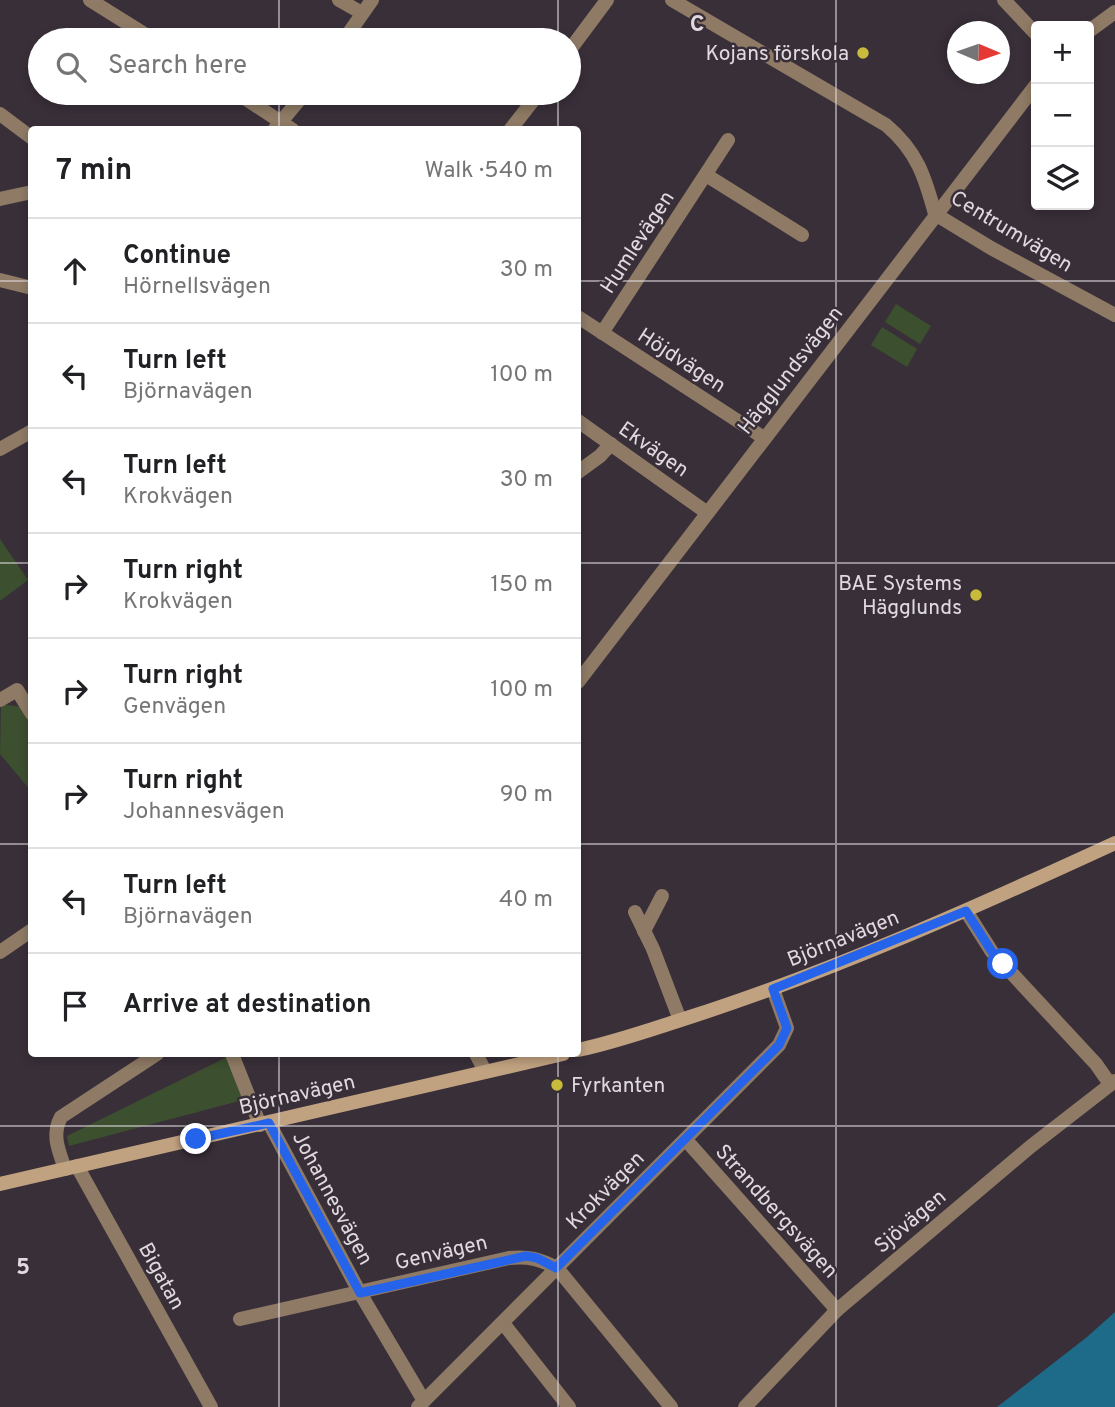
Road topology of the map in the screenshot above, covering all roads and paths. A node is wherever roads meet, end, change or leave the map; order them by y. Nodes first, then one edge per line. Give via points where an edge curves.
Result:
1 (90, 0) edge
2 (339, 0) edge
3 (372, 0) edge
4 (607, 0) edge
5 (672, 0) edge
6 (1004, 0) edge
7 (1115, 12) edge
8 (362, 13) junction
9 (1094, 27) edge
10 (135, 28) edge
11 (352, 28) edge
12 (1031, 29) edge
13 (581, 35) edge
14 (1031, 91) edge
15 (253, 105) edge
16 (297, 105) edge
17 (530, 105) edge
18 (0, 114) edge
19 (282, 126) edge
20 (284, 126) edge
21 (513, 126) edge
22 (28, 135) edge
23 (728, 140) dead end
24 (706, 175) junction
25 (28, 193) edge
26 (0, 199) edge
27 (935, 214) junction
28 (802, 235) dead end
29 (0, 280) edge
30 (28, 287) edge
31 (1115, 315) edge
32 (581, 319) edge
33 (602, 333) junction
34 (581, 423) edge
35 (28, 433) edge
36 (764, 438) junction
37 (611, 444) junction
38 (0, 449) edge
39 (581, 470) edge
40 (706, 512) junction
41 (581, 678) edge
42 (0, 700) edge
43 (28, 708) edge
44 (1115, 843) edge
45 (662, 895) dead end
46 (966, 911) junction
47 (635, 912) dead end
48 (644, 931) junction
49 (28, 933) edge
50 (0, 951) edge
51 (773, 989) junction
52 (680, 1020) junction
53 (581, 1049) edge
54 (152, 1057) edge
55 (233, 1057) edge
56 (478, 1057) edge
57 (549, 1057) edge
58 (485, 1071) junction
59 (1112, 1083) edge
60 (264, 1124) junction
61 (686, 1140) junction
62 (71, 1168) junction
63 (0, 1184) edge
64 (556, 1268) junction
65 (360, 1293) junction
66 (837, 1310) junction
67 (240, 1319) dead end
68 (503, 1323) junction
69 (421, 1404) edge
70 (211, 1407) edge
71 (569, 1407) edge
72 (671, 1407) edge
73 (745, 1407) edge

1 - 10 street
2 - 8 street
3 - 8 street
4 - 13 street
5 - 27 street, Centrumvägen via 886,125 917,160
6 - 12 street
7 - 9 street
8 - 11 street
14 - 27 street, Hägglundsvägen
15 - 19 street
16 - 20 street
17 - 21 street
18 - 22 street
23 - 24 street, Humlevägen
24 - 28 street
24 - 33 street, Humlevägen
25 - 26 street
27 - 31 street, Centrumvägen
27 - 36 street, Hägglundsvägen
29 - 30 street
32 - 33 street, Höjdvägen
33 - 36 street, Höjdvägen
34 - 37 street, Ekvägen
35 - 38 street
36 - 40 street, Hägglundsvägen
37 - 39 street
37 - 40 street, Ekvägen
40 - 41 street, Hägglundsvägen
42 - 43 street via 17,690
44 - 46 main road, Björnavägen
45 - 48 street
46 - 51 main road, Björnavägen
46 - 59 street via 992,952
47 - 48 street
48 - 52 street
49 - 50 street
51 - 52 main road, Björnavägen
51 - 61 street, Krokvägen via 787,1028 783,1039
52 - 53 main road, Björnavägen
54 - 62 street via 61,1117 55,1131
55 - 60 street, Johannesvägen
56 - 58 street
57 - 58 main road, Björnavägen
58 - 60 main road, Björnavägen
59 - 66 street, Sjövägen
60 - 62 main road, Björnavägen
60 - 65 street, Johannesvägen
61 - 64 street, Krokvägen
61 - 66 street, Strandbergsvägen
62 - 63 main road, Björnavägen
62 - 70 street, Bigatan
64 - 65 street, Genvägen via 537,1258 517,1257
64 - 68 street, Krokvägen
64 - 72 street
65 - 67 street, Genvägen
65 - 69 street, Johannesvägen
66 - 73 street, Sjövägen
68 - 69 street, Krokvägen
68 - 71 street

